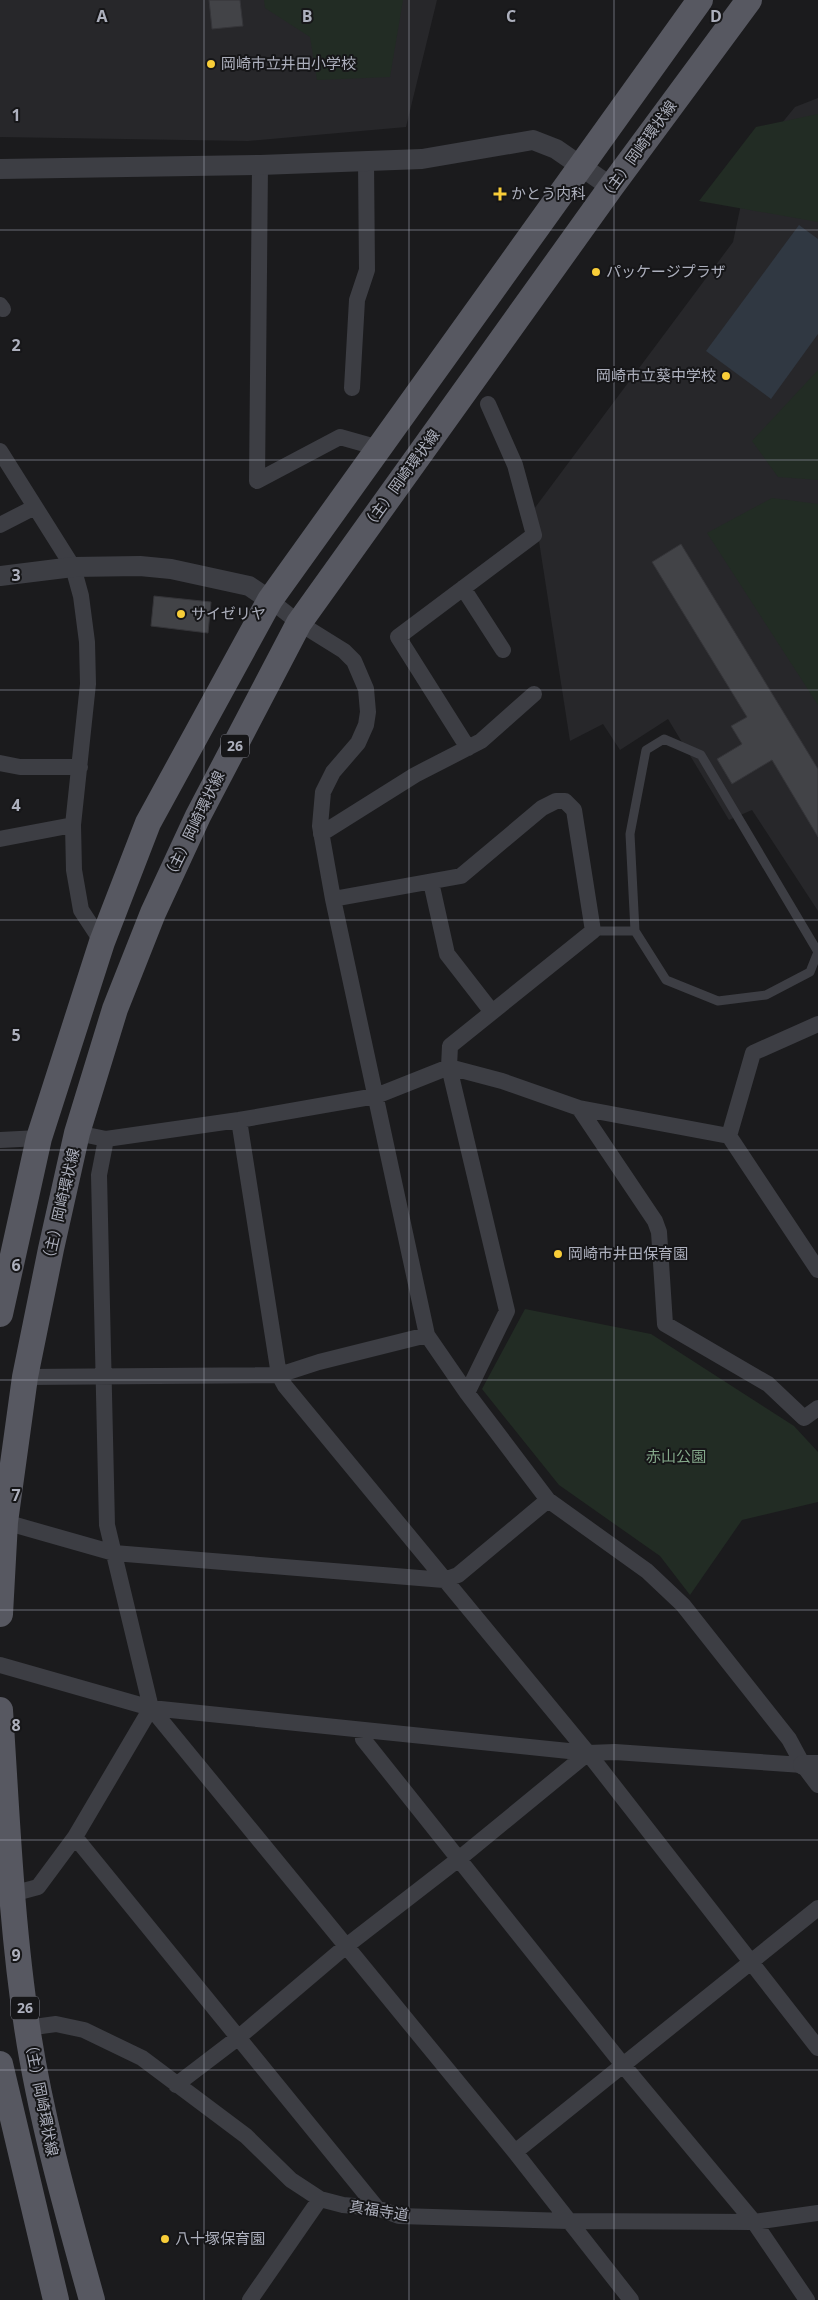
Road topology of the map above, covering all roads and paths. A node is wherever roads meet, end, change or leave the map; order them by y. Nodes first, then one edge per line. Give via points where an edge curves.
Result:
1 (700, 0) edge
2 (749, 0) edge
3 (366, 161) junction
4 (260, 165) junction
5 (581, 165) junction
6 (0, 169) edge
7 (611, 187) junction
8 (352, 388) dead end
9 (488, 404) dead end
10 (379, 448) junction
11 (0, 450) edge
12 (35, 507) junction
13 (0, 525) edge
14 (72, 566) junction
15 (0, 576) edge
16 (463, 588) junction
17 (270, 600) junction
18 (299, 623) junction
19 (503, 650) dead end
20 (534, 694) dead end
21 (468, 748) junction
22 (0, 763) edge
23 (80, 767) junction
24 (73, 825) junction
25 (321, 834) junction
26 (0, 839) edge
27 (431, 882) junction
28 (332, 899) junction
29 (593, 931) junction
30 (635, 931) junction
31 (102, 942) junction
32 (492, 1012) junction
33 (818, 1025) edge
34 (450, 1067) junction
35 (376, 1096) junction
36 (578, 1108) junction
37 (239, 1120) junction
38 (77, 1133) junction
39 (728, 1136) junction
40 (39, 1138) junction
41 (106, 1139) junction
42 (0, 1140) edge
43 (818, 1270) edge
44 (0, 1314) edge
45 (426, 1335) junction
46 (279, 1375) junction
47 (103, 1376) junction
48 (25, 1377) junction
49 (467, 1393) junction
50 (818, 1408) edge
51 (548, 1500) junction
52 (5, 1522) junction
53 (114, 1553) junction
54 (444, 1580) junction
55 (0, 1614) edge
56 (0, 1665) edge
57 (152, 1708) junction
58 (0, 1710) edge
59 (362, 1730) junction
60 (588, 1753) junction
61 (810, 1765) edge
62 (818, 1785) edge
63 (75, 1837) junction
64 (460, 1858) junction
65 (12, 1894) junction
66 (818, 1908) edge
67 (345, 1947) junction
68 (751, 1961) junction
69 (27, 2028) junction
70 (239, 2037) junction
71 (818, 2048) edge
72 (0, 2064) edge
73 (624, 2065) junction
74 (176, 2085) junction
75 (515, 2152) junction
76 (320, 2199) junction
77 (377, 2208) junction
78 (818, 2213) edge
79 (568, 2221) junction
80 (754, 2222) junction
81 (818, 2294) edge
82 (56, 2300) edge
83 (92, 2300) edge
84 (250, 2300) edge
85 (631, 2300) edge
86 (807, 2300) edge
87 (812, 2300) edge

1 - 5 main road, 26
2 - 7 main road, （主）岡崎環状線 / 26
3 - 4 street
3 - 5 street via 422,159 533,140 556,149
3 - 8 street via 367,270 356,300
4 - 6 street
4 - 10 street via 257,481 340,438
5 - 7 street
5 - 10 main road, 26
7 - 18 main road, （主）岡崎環状線 / 26
9 - 16 street via 515,465 534,535
10 - 17 main road, 26
11 - 12 street
12 - 13 street
12 - 14 street
14 - 15 street
14 - 17 street via 171,569 249,586
14 - 23 street via 81,596 87,642 88,684
16 - 19 street
16 - 21 street via 398,638
17 - 18 street
17 - 31 main road, 26 via 148,823
18 - 25 street via 354,661 366,689 366,725 358,743 333,772 323,792
18 - 38 main road, （主）岡崎環状線 / 26 via 198,816 152,913 115,1009
20 - 21 street via 481,741
21 - 25 street via 415,775
22 - 23 street via 20,767
23 - 24 street
24 - 26 street
24 - 31 street via 74,870 81,910
25 - 28 street
27 - 28 street
27 - 29 street via 461,876 542,808 556,801 565,801 574,810
27 - 32 street via 447,954
28 - 35 street
29 - 30 lane
29 - 32 street
30 - 30 lane via 666,980 718,1001 766,995 810,972 818,952 701,755 664,739 646,750 630,834
31 - 40 main road, 26
32 - 34 street via 450,1046
33 - 39 street via 753,1053
34 - 35 street
34 - 36 street via 502,1080
34 - 49 street via 507,1311
35 - 37 street
35 - 45 street
36 - 39 street
36 - 50 street via 656,1221 665,1324 768,1384 804,1418
37 - 41 street
37 - 46 street
38 - 41 street
38 - 48 main road, （主）岡崎環状線 / 26
39 - 43 street
40 - 42 street
40 - 44 main road, 26
41 - 47 street via 99,1175
45 - 46 street
45 - 49 street
46 - 47 street
46 - 54 street
47 - 48 street
47 - 53 street via 107,1525
48 - 52 main road, （主）岡崎環状線 / 26
49 - 51 street
51 - 54 street via 458,1576
51 - 61 street via 647,1571 683,1605
52 - 53 street
52 - 55 main road, （主）岡崎環状線 / 26
53 - 54 street
53 - 57 street
54 - 60 street
56 - 57 street
57 - 59 street
57 - 63 street
57 - 67 street
58 - 65 main road, （主）岡崎環状線 / 26
59 - 60 street
59 - 64 street via 363,1739
60 - 61 street
60 - 64 street
60 - 68 street
61 - 62 street
63 - 65 street via 38,1887
63 - 70 street
64 - 67 street
64 - 73 street
65 - 69 main road, （主）岡崎環状線 / 26
66 - 68 street
67 - 70 street
67 - 75 street
68 - 71 street
68 - 73 street
69 - 74 street, 真福寺道 via 56,2024 84,2030 142,2058
69 - 83 main road, （主）岡崎環状線 / 26 via 57,2173
70 - 74 street
70 - 77 street
72 - 82 main road, （主）岡崎環状線
73 - 75 street
73 - 80 street
74 - 76 street, 真福寺道 via 246,2136 291,2180
75 - 79 street
76 - 77 street, 真福寺道
76 - 84 street
77 - 79 street, 真福寺道 via 399,2216
78 - 80 street, 真福寺道
79 - 80 street, 真福寺道
79 - 85 street
80 - 86 street
81 - 87 street

